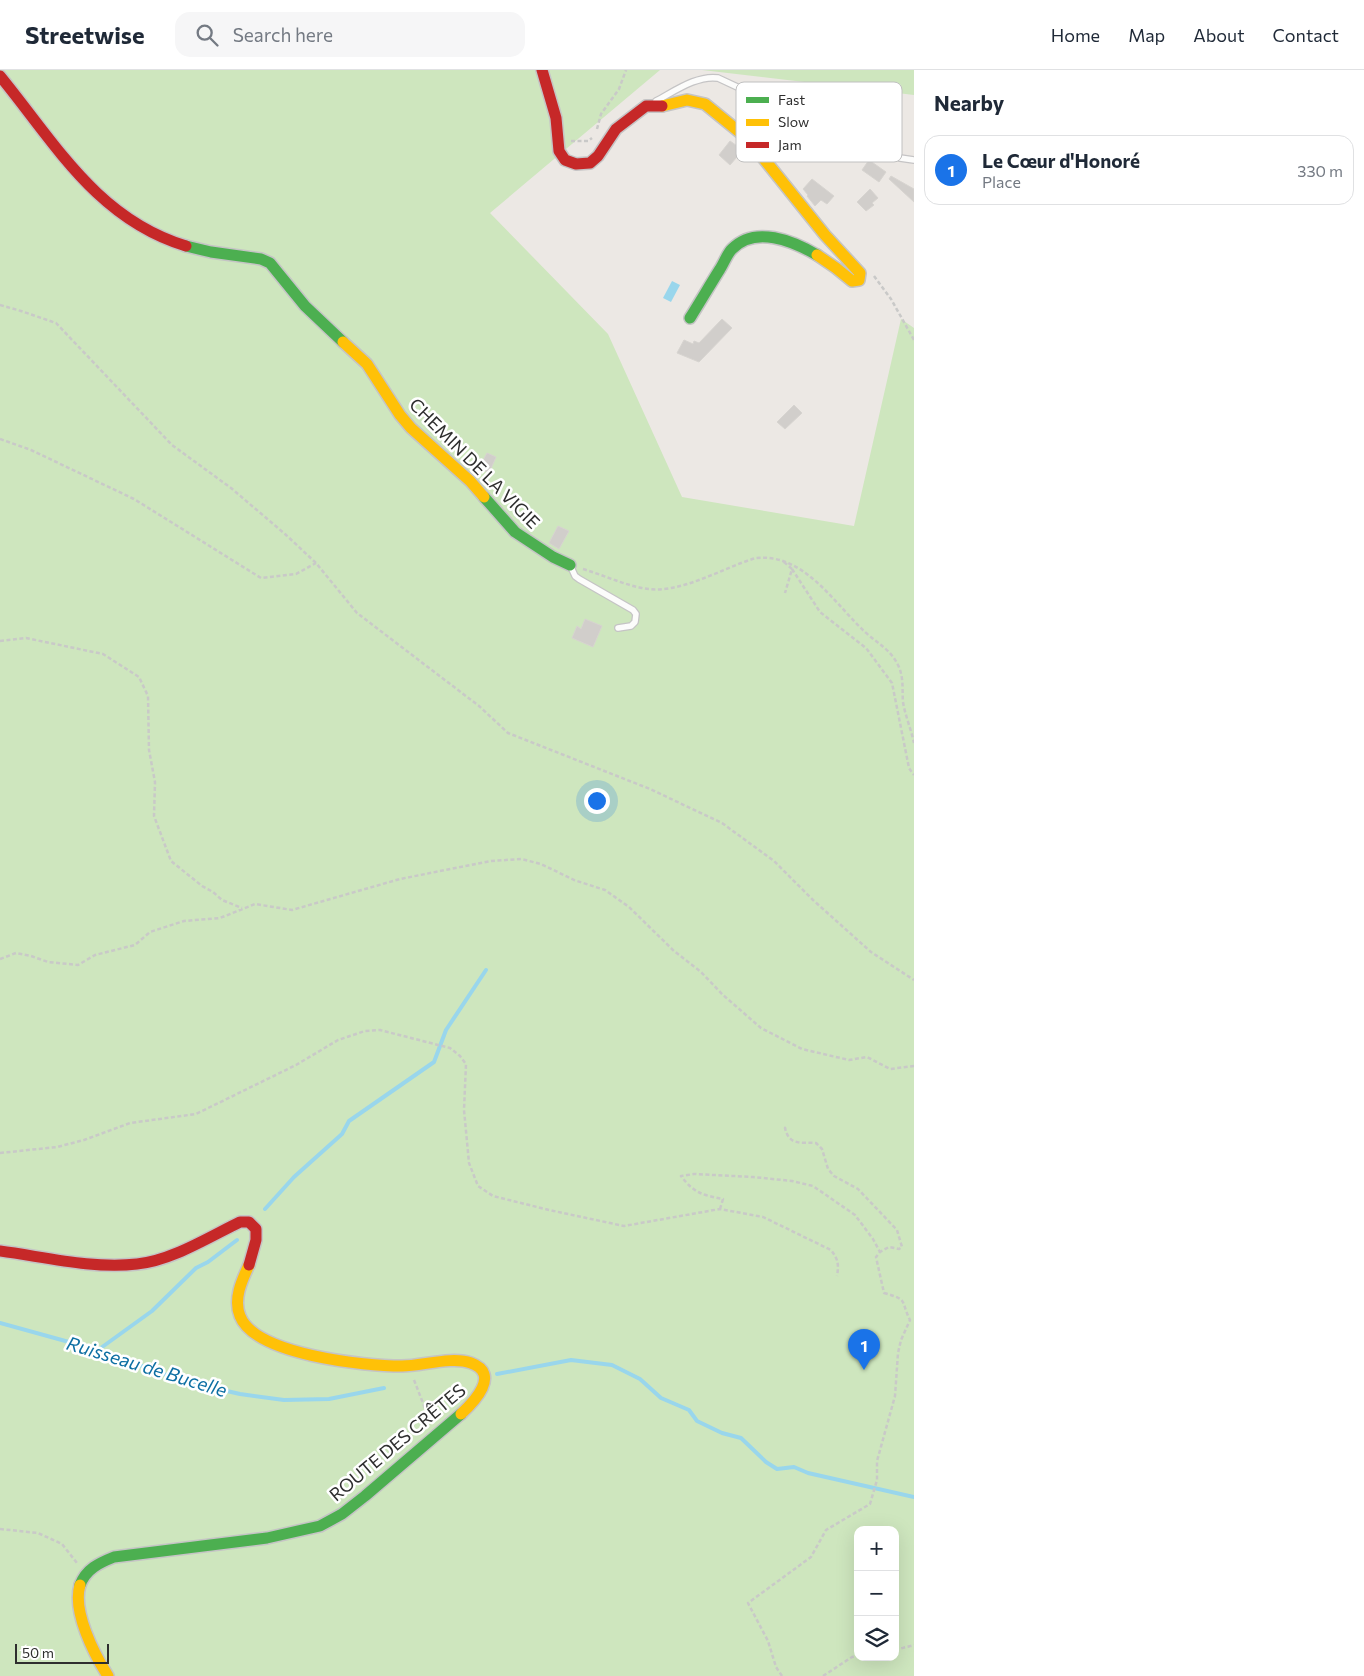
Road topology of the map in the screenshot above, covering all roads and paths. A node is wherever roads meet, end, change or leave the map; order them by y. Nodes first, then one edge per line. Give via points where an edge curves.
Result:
1 (542, 70) edge
2 (626, 70) edge
3 (0, 76) edge
4 (736, 86) edge
5 (646, 106) junction
6 (736, 128) edge
7 (558, 136) junction
8 (768, 162) edge
9 (0, 305) edge
10 (690, 318) dead end
11 (0, 439) edge
12 (780, 560) junction
13 (316, 563) junction
14 (570, 565) junction
15 (792, 569) junction
16 (786, 593) dead end
17 (618, 628) dead end
18 (0, 641) edge
19 (914, 743) edge
20 (914, 775) edge
21 (243, 908) junction
22 (0, 959) edge
23 (914, 980) edge
24 (914, 1066) edge
25 (786, 1126) dead end
26 (0, 1154) edge
27 (720, 1209) junction
28 (0, 1251) edge
29 (880, 1252) junction
30 (837, 1276) dead end
31 (411, 1365) junction
32 (436, 1434) junction
33 (0, 1529) edge
34 (86, 1573) junction
35 (914, 1646) edge
36 (899, 1649) edge
37 (854, 1657) edge
38 (108, 1676) edge
39 (782, 1676) edge
40 (823, 1676) edge

1 - 7 street
2 - 7 path via 619,89 601,114 596,134 588,141
3 - 14 street, CHEMIN DE LA VIGIE via 69,165 98,196 119,212 146,229 189,246 270,263 305,306 367,364 411,428 470,481 515,532
4 - 5 lane via 718,78 699,79
5 - 6 street via 657,108 680,99 692,99
5 - 7 street via 616,129 590,163 576,164 565,160 559,151
8 - 10 street via 825,235 860,273 859,280 852,281 834,265 795,243 755,236 732,249
9 - 13 path via 56,323 172,445 231,488
11 - 13 path via 31,450 134,499 261,578 296,574
12 - 14 path via 767,556 756,558 692,583 655,590 642,589
12 - 15 path
12 - 19 path via 800,569 823,588 866,633 886,648 897,663
13 - 23 path via 357,613 479,706 508,733 650,789 722,824 774,861 871,952
14 - 17 lane via 579,580 633,610 636,622
15 - 16 path
15 - 20 path via 820,612 866,648 892,683 909,768
18 - 21 path via 26,638 103,654 139,677 148,696 149,750 155,782 154,816 171,861 222,900
21 - 22 path via 220,918 184,921 150,932 135,945 95,955 78,965 48,962 16,953
21 - 24 path via 255,904 292,910 400,879 491,861 521,859 605,890 629,907 754,1023 777,1037 802,1049 849,1060 867,1057 890,1069
25 - 29 path via 786,1134 791,1141 816,1143 822,1148 828,1169 834,1176 858,1189 897,1230 902,1247 889,1247
26 - 27 path via 57,1147 130,1123 196,1114 296,1065 338,1040 365,1031 380,1030 450,1048 466,1064 464,1110 469,1163 478,1186 493,1196 624,1226
27 - 29 path via 722,1199 703,1195 691,1188 682,1176 753,1177 813,1186 855,1215
27 - 30 path via 763,1217 830,1250 838,1259
28 - 31 street, ROUTE DES CRÊTES via 96,1264 138,1264 185,1249 240,1222 249,1222 256,1229 256,1240 239,1303 240,1318 251,1331 282,1346 322,1358 366,1365
29 - 39 path via 876,1257 884,1293 905,1302 910,1320 898,1352 895,1396 877,1461 877,1480 870,1504 826,1530 811,1557 748,1603
31 - 32 path via 419,1395
31 - 32 street, ROUTE DES CRÊTES via 464,1362 476,1366 482,1374 484,1387 478,1397
32 - 34 street, ROUTE DES CRÊTES via 353,1506 320,1526 267,1538 114,1556 97,1562
33 - 34 path via 38,1533 62,1544
34 - 38 street via 80,1585 78,1607
35 - 36 path
37 - 40 path

